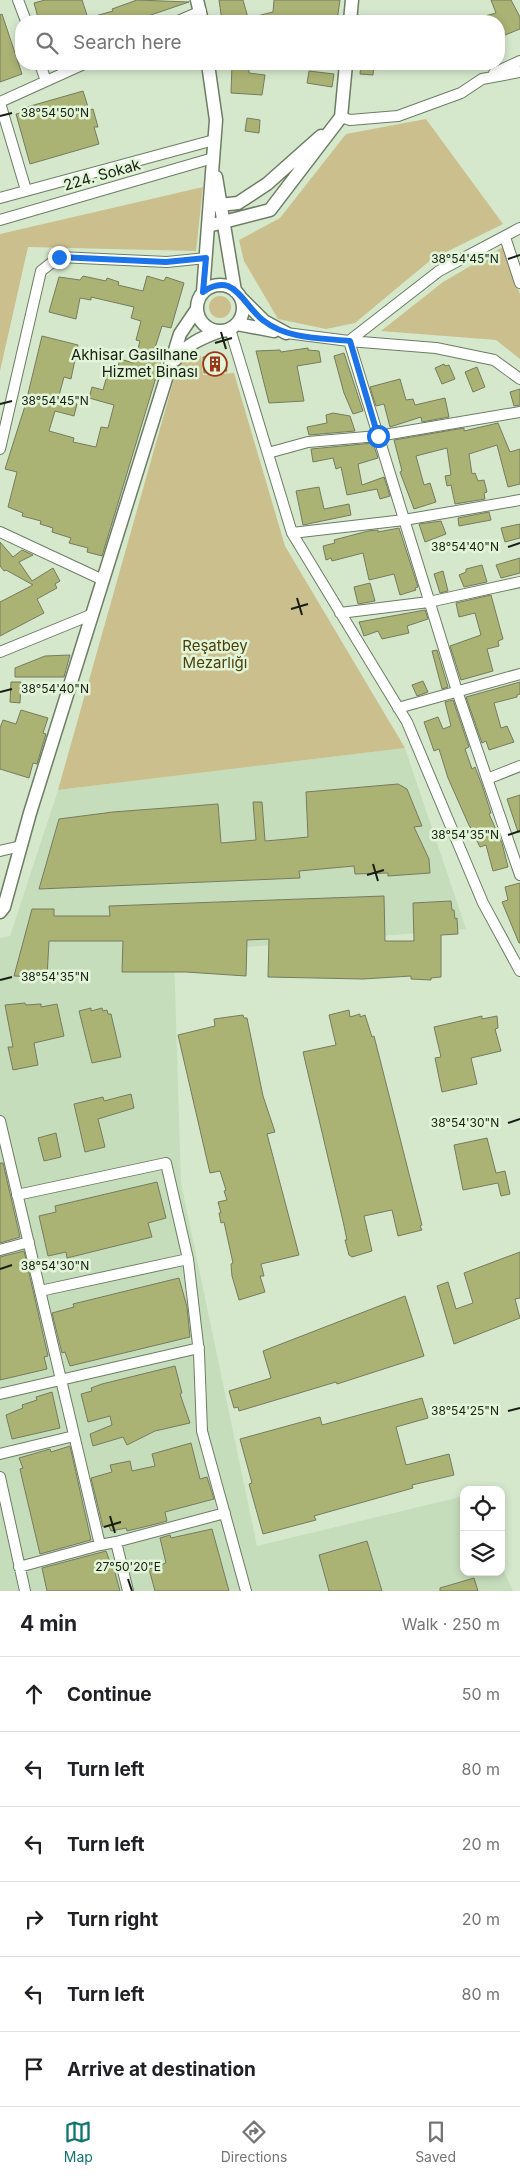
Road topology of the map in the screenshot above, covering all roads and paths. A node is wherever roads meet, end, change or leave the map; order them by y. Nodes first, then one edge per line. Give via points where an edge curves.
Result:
1 (18, 0) edge
2 (352, 0) edge
3 (24, 15) edge
4 (351, 15) edge
5 (520, 61) edge
6 (505, 68) edge
7 (42, 70) edge
8 (71, 70) edge
9 (209, 70) edge
10 (345, 70) edge
11 (501, 70) edge
12 (520, 72) edge
13 (482, 79) junction
14 (46, 81) junction
15 (0, 102) edge
16 (341, 117) junction
17 (214, 140) junction
18 (213, 158) junction
19 (26, 190) junction
20 (3, 197) edge
21 (215, 206) junction
22 (0, 208) edge
23 (0, 220) edge
24 (223, 223) junction
25 (208, 226) junction
26 (520, 228) edge
27 (505, 237) junction
28 (206, 258) junction
29 (520, 283) edge
30 (203, 292) junction
31 (238, 295) junction
32 (197, 309) junction
33 (229, 328) junction
34 (286, 333) junction
35 (350, 341) junction
36 (170, 366) junction
37 (520, 379) edge
38 (520, 412) edge
39 (378, 436) junction
40 (0, 449) edge
41 (268, 453) junction
42 (520, 500) edge
43 (404, 520) junction
44 (0, 532) edge
45 (292, 533) junction
46 (103, 580) junction
47 (520, 582) edge
48 (429, 602) junction
49 (340, 613) junction
50 (92, 614) junction
51 (0, 652) edge
52 (520, 674) edge
53 (457, 691) junction
54 (398, 708) junction
55 (520, 766) edge
56 (487, 779) junction
57 (21, 846) junction
58 (0, 851) edge
59 (520, 875) edge
60 (0, 912) edge
61 (520, 971) edge
62 (0, 1121) edge
63 (17, 1195) junction
64 (29, 1242) junction
65 (0, 1250) edge
66 (188, 1259) junction
67 (40, 1291) junction
68 (199, 1348) junction
69 (60, 1379) junction
70 (0, 1394) edge
71 (74, 1436) junction
72 (0, 1454) edge
73 (0, 1477) edge
74 (3, 1505) edge
75 (225, 1513) junction
76 (116, 1542) junction
77 (100, 1545) junction
78 (20, 1567) junction
79 (25, 1591) edge
80 (128, 1591) edge
81 (246, 1591) edge

1 - 3 street
2 - 4 street
5 - 6 street
7 - 14 street
8 - 14 street
9 - 17 street via 216,120
10 - 16 street
11 - 13 street
12 - 13 street
13 - 16 street via 461,93 398,116 350,120
14 - 15 street
15 - 19 street
16 - 21 street via 267,184 238,203
16 - 24 street via 270,210
17 - 18 street
17 - 19 street, 224. Sokak
18 - 21 street
18 - 23 street, 224. Sokak
19 - 20 street, 224. Sokak
20 - 22 street
21 - 24 street
21 - 25 street
24 - 25 street
24 - 31 street
25 - 28 street
26 - 27 street
27 - 29 street
27 - 35 street via 439,271
28 - 30 street
28 - 40 street via 166,262 59,257 41,271
30 - 31 street via 219,285
30 - 32 street
31 - 33 street via 243,307 242,316
31 - 34 street via 264,321
32 - 33 street via 199,318 212,330
32 - 36 street via 180,334
33 - 34 street
33 - 36 street via 184,347
33 - 41 street
34 - 35 street
35 - 37 street via 436,348 494,360
35 - 39 street
36 - 46 street
38 - 39 street
39 - 41 street via 308,442
39 - 43 street
41 - 45 street
42 - 43 street
43 - 45 street
43 - 48 street
44 - 46 street
45 - 49 street
46 - 50 street
47 - 48 street
48 - 49 street
48 - 53 street
49 - 54 street
50 - 51 street
50 - 57 street
52 - 53 street
53 - 54 street
53 - 56 street
54 - 61 street via 407,722 483,903
55 - 56 street
56 - 59 street
57 - 58 street
57 - 60 street
62 - 63 street
63 - 64 street
63 - 66 street via 166,1163
64 - 65 street
64 - 67 street
66 - 67 street
66 - 68 street
67 - 69 street
68 - 69 street
68 - 75 street via 202,1431
69 - 70 street
69 - 71 street
71 - 72 street
71 - 77 street
73 - 74 street
74 - 78 street
75 - 76 street
75 - 81 street
76 - 77 street
76 - 80 street
77 - 78 street
78 - 79 street

